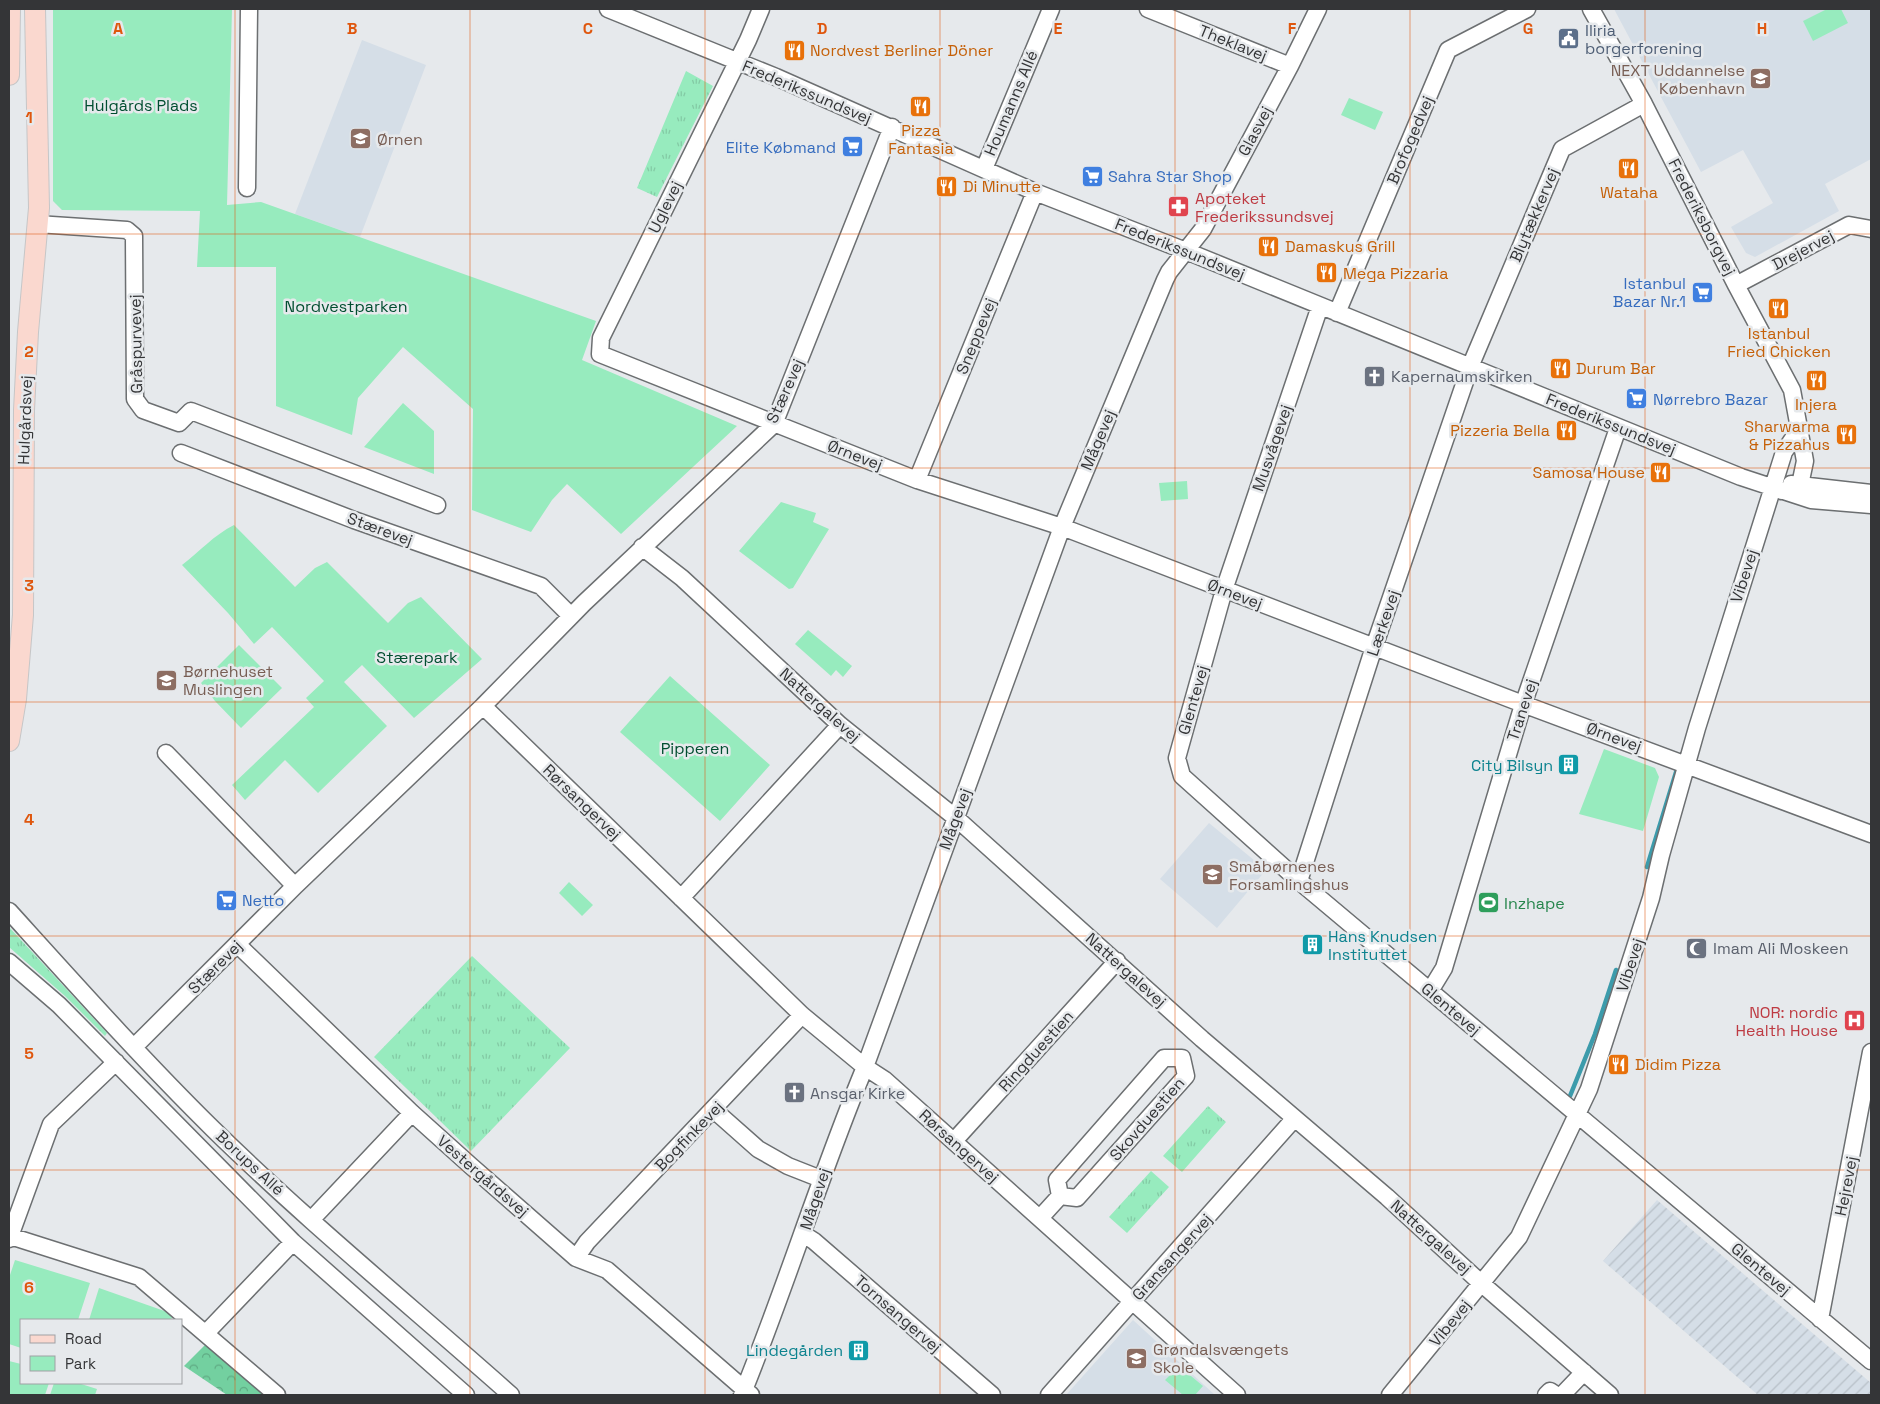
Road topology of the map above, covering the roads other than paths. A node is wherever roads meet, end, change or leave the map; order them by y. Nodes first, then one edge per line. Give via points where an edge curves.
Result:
1 (10, 9) edge
2 (35, 9) edge
3 (248, 9) edge
4 (608, 9) edge
5 (761, 9) edge
6 (1051, 9) edge
7 (1148, 9) edge
8 (1527, 9) edge
9 (1591, 9) edge
10 (1315, 11) edge
11 (736, 62) junction
12 (1290, 66) junction
13 (9, 75) edge
14 (1644, 104) junction
15 (892, 127) junction
16 (984, 169) junction
17 (247, 188) dead end
18 (1035, 192) junction
19 (37, 224) junction
20 (1871, 228) edge
21 (1186, 251) junction
22 (1736, 286) junction
23 (1320, 306) junction
24 (1337, 313) junction
25 (600, 354) joint
26 (1470, 367) junction
27 (774, 424) junction
28 (1618, 428) junction
29 (1798, 431) junction
30 (181, 453) dead end
31 (918, 480) junction
32 (1800, 485) junction
33 (1777, 487) junction
34 (1871, 493) edge
35 (437, 505) dead end
36 (1871, 505) edge
37 (1062, 527) junction
38 (642, 547) junction
39 (1224, 590) junction
40 (571, 616) junction
41 (1375, 646) junction
42 (1523, 704) junction
43 (483, 706) junction
44 (840, 725) junction
45 (9, 740) edge
46 (166, 753) dead end
47 (1687, 764) junction
48 (956, 818) junction
49 (1871, 834) edge
50 (1299, 881) junction
51 (295, 886) junction
52 (681, 898) junction
53 (9, 912) edge
54 (236, 944) junction
55 (9, 962) edge
56 (1117, 962) junction
57 (1430, 992) junction
58 (802, 1015) junction
59 (134, 1047) junction
60 (1871, 1052) edge
61 (116, 1062) junction
62 (865, 1066) junction
63 (714, 1110) junction
64 (412, 1113) junction
65 (1578, 1115) junction
66 (1294, 1119) junction
67 (954, 1142) junction
68 (821, 1179) junction
69 (1060, 1196) junction
70 (1040, 1218) junction
71 (311, 1220) junction
72 (803, 1234) junction
73 (9, 1238) edge
74 (293, 1242) junction
75 (576, 1258) junction
76 (1482, 1284) junction
77 (1132, 1302) junction
78 (1820, 1319) junction
79 (206, 1333) junction
80 (1871, 1361) edge
81 (1584, 1372) junction
82 (746, 1393) edge
83 (277, 1395) edge
84 (466, 1395) edge
85 (511, 1395) edge
86 (992, 1395) edge
87 (1049, 1395) edge
88 (1237, 1395) edge
89 (1390, 1395) edge
90 (1546, 1395) edge
91 (1556, 1395) edge
92 (1562, 1395) edge
93 (1610, 1395) edge

1 - 13 main road
2 - 19 main road, Hulgårdsvej
3 - 17 street
4 - 11 street, Frederikssundsvej
5 - 11 street, Uglevej
6 - 16 street, Houmanns Allé
7 - 12 street, Theklavej
8 - 24 street, Brofogedvej via 1448,50
9 - 14 street, Frederiksborgvej
10 - 12 street, Glasvej
11 - 15 street, Frederikssundsvej
11 - 25 street, Uglevej via 601,338
12 - 21 street, Glasvej via 1203,229
14 - 22 street, Frederiksborgvej
14 - 26 street, Blytækkervej via 1562,149
15 - 16 street, Frederikssundsvej
15 - 27 street, Stærevej
16 - 18 street, Frederikssundsvej
18 - 21 street, Frederikssundsvej
18 - 31 street, Sneppevej
19 - 35 street, Gråspurvevej via 127,230 134,236 135,399 143,410 178,423 191,411
19 - 45 main road, Hulgårdsvej via 24,410 23,615
20 - 22 street, Drejervej via 1849,225
21 - 23 street, Frederikssundsvej
21 - 37 street, Mågevej via 1166,280
22 - 29 street, Frederiksborgvej via 1792,390
23 - 24 street, Frederikssundsvej
23 - 39 street, Musvågevej
24 - 26 street, Frederikssundsvej
25 - 27 street, Ørnevej
26 - 28 street, Frederikssundsvej
26 - 41 street, Lærkevej
27 - 31 street, Ørnevej
27 - 38 street, Stærevej
28 - 33 street, Frederikssundsvej via 1756,482
28 - 42 street, Tranevej
29 - 32 street, Frederiksborgvej via 1805,461
29 - 33 street via 1784,452
30 - 40 street, Stærevej via 354,520 541,586
31 - 37 street, Ørnevej
32 - 33 street via 1790,490
32 - 34 street
33 - 36 street, Frederikssundsvej via 1811,500
33 - 47 street, Vibevej via 1726,634
37 - 39 street, Ørnevej
37 - 48 street, Mågevej
38 - 40 street, Stærevej
38 - 44 street, Nattergalevej via 686,582
39 - 41 street, Ørnevej
39 - 50 street, Glentevej via 1177,758 1182,776
40 - 43 street, Stærevej
41 - 42 street, Ørnevej
41 - 50 street, Lærkevej
42 - 47 street, Ørnevej
42 - 57 street, Tranevej via 1444,968
43 - 51 street, Stærevej
43 - 52 street, Rørsangervej
44 - 48 street, Nattergalevej
44 - 52 street
46 - 51 street
47 - 49 street, Ørnevej
47 - 65 street, Vibevej via 1635,950
48 - 56 street, Nattergalevej
48 - 62 street, Mågevej
50 - 57 street, Glentevej
51 - 54 street, Stærevej
52 - 58 street, Rørsangervej
53 - 59 street, Borups Allé
54 - 59 street, Stærevej
54 - 64 street, Vestergårdsvej
55 - 61 street, Borups Allé via 59,1005
56 - 66 street, Nattergalevej
56 - 67 street, Ringduestien
57 - 65 street, Glentevej
58 - 62 street, Rørsangervej
58 - 63 street, Bogfinkevej
59 - 71 street, Borups Allé via 218,1134
60 - 78 street, Hejrevej
61 - 73 street via 50,1124
61 - 74 street, Borups Allé
62 - 67 street, Rørsangervej
62 - 68 street, Mågevej
63 - 68 street via 758,1149
63 - 75 street, Bogfinkevej via 587,1242
64 - 71 street
64 - 75 street, Vestergårdsvej
65 - 76 street, Vibevej via 1520,1237
65 - 78 street, Glentevej
66 - 76 street, Nattergalevej via 1387,1197
66 - 77 street, Gransangervej
67 - 70 street, Rørsangervej
68 - 72 street, Mågevej
69 - 69 street, Skovduestien via 1077,1198 1186,1076 1182,1058 1164,1058 1057,1180
69 - 70 street
70 - 77 street, Rørsangervej
71 - 85 street, Borups Allé
72 - 82 street, Mågevej
72 - 86 street, Tornsangervej via 814,1240
73 - 79 street via 138,1277
74 - 79 street
74 - 84 street, Borups Allé
75 - 82 street, Vestergårdsvej via 607,1270
76 - 81 street, Nattergalevej
76 - 89 street, Vibevej
77 - 87 street, Gransangervej
77 - 88 street, Rørsangervej
78 - 80 street, Glentevej
79 - 83 street
81 - 92 street
81 - 93 street, Nattergalevej
90 - 91 street via 1550,1390

